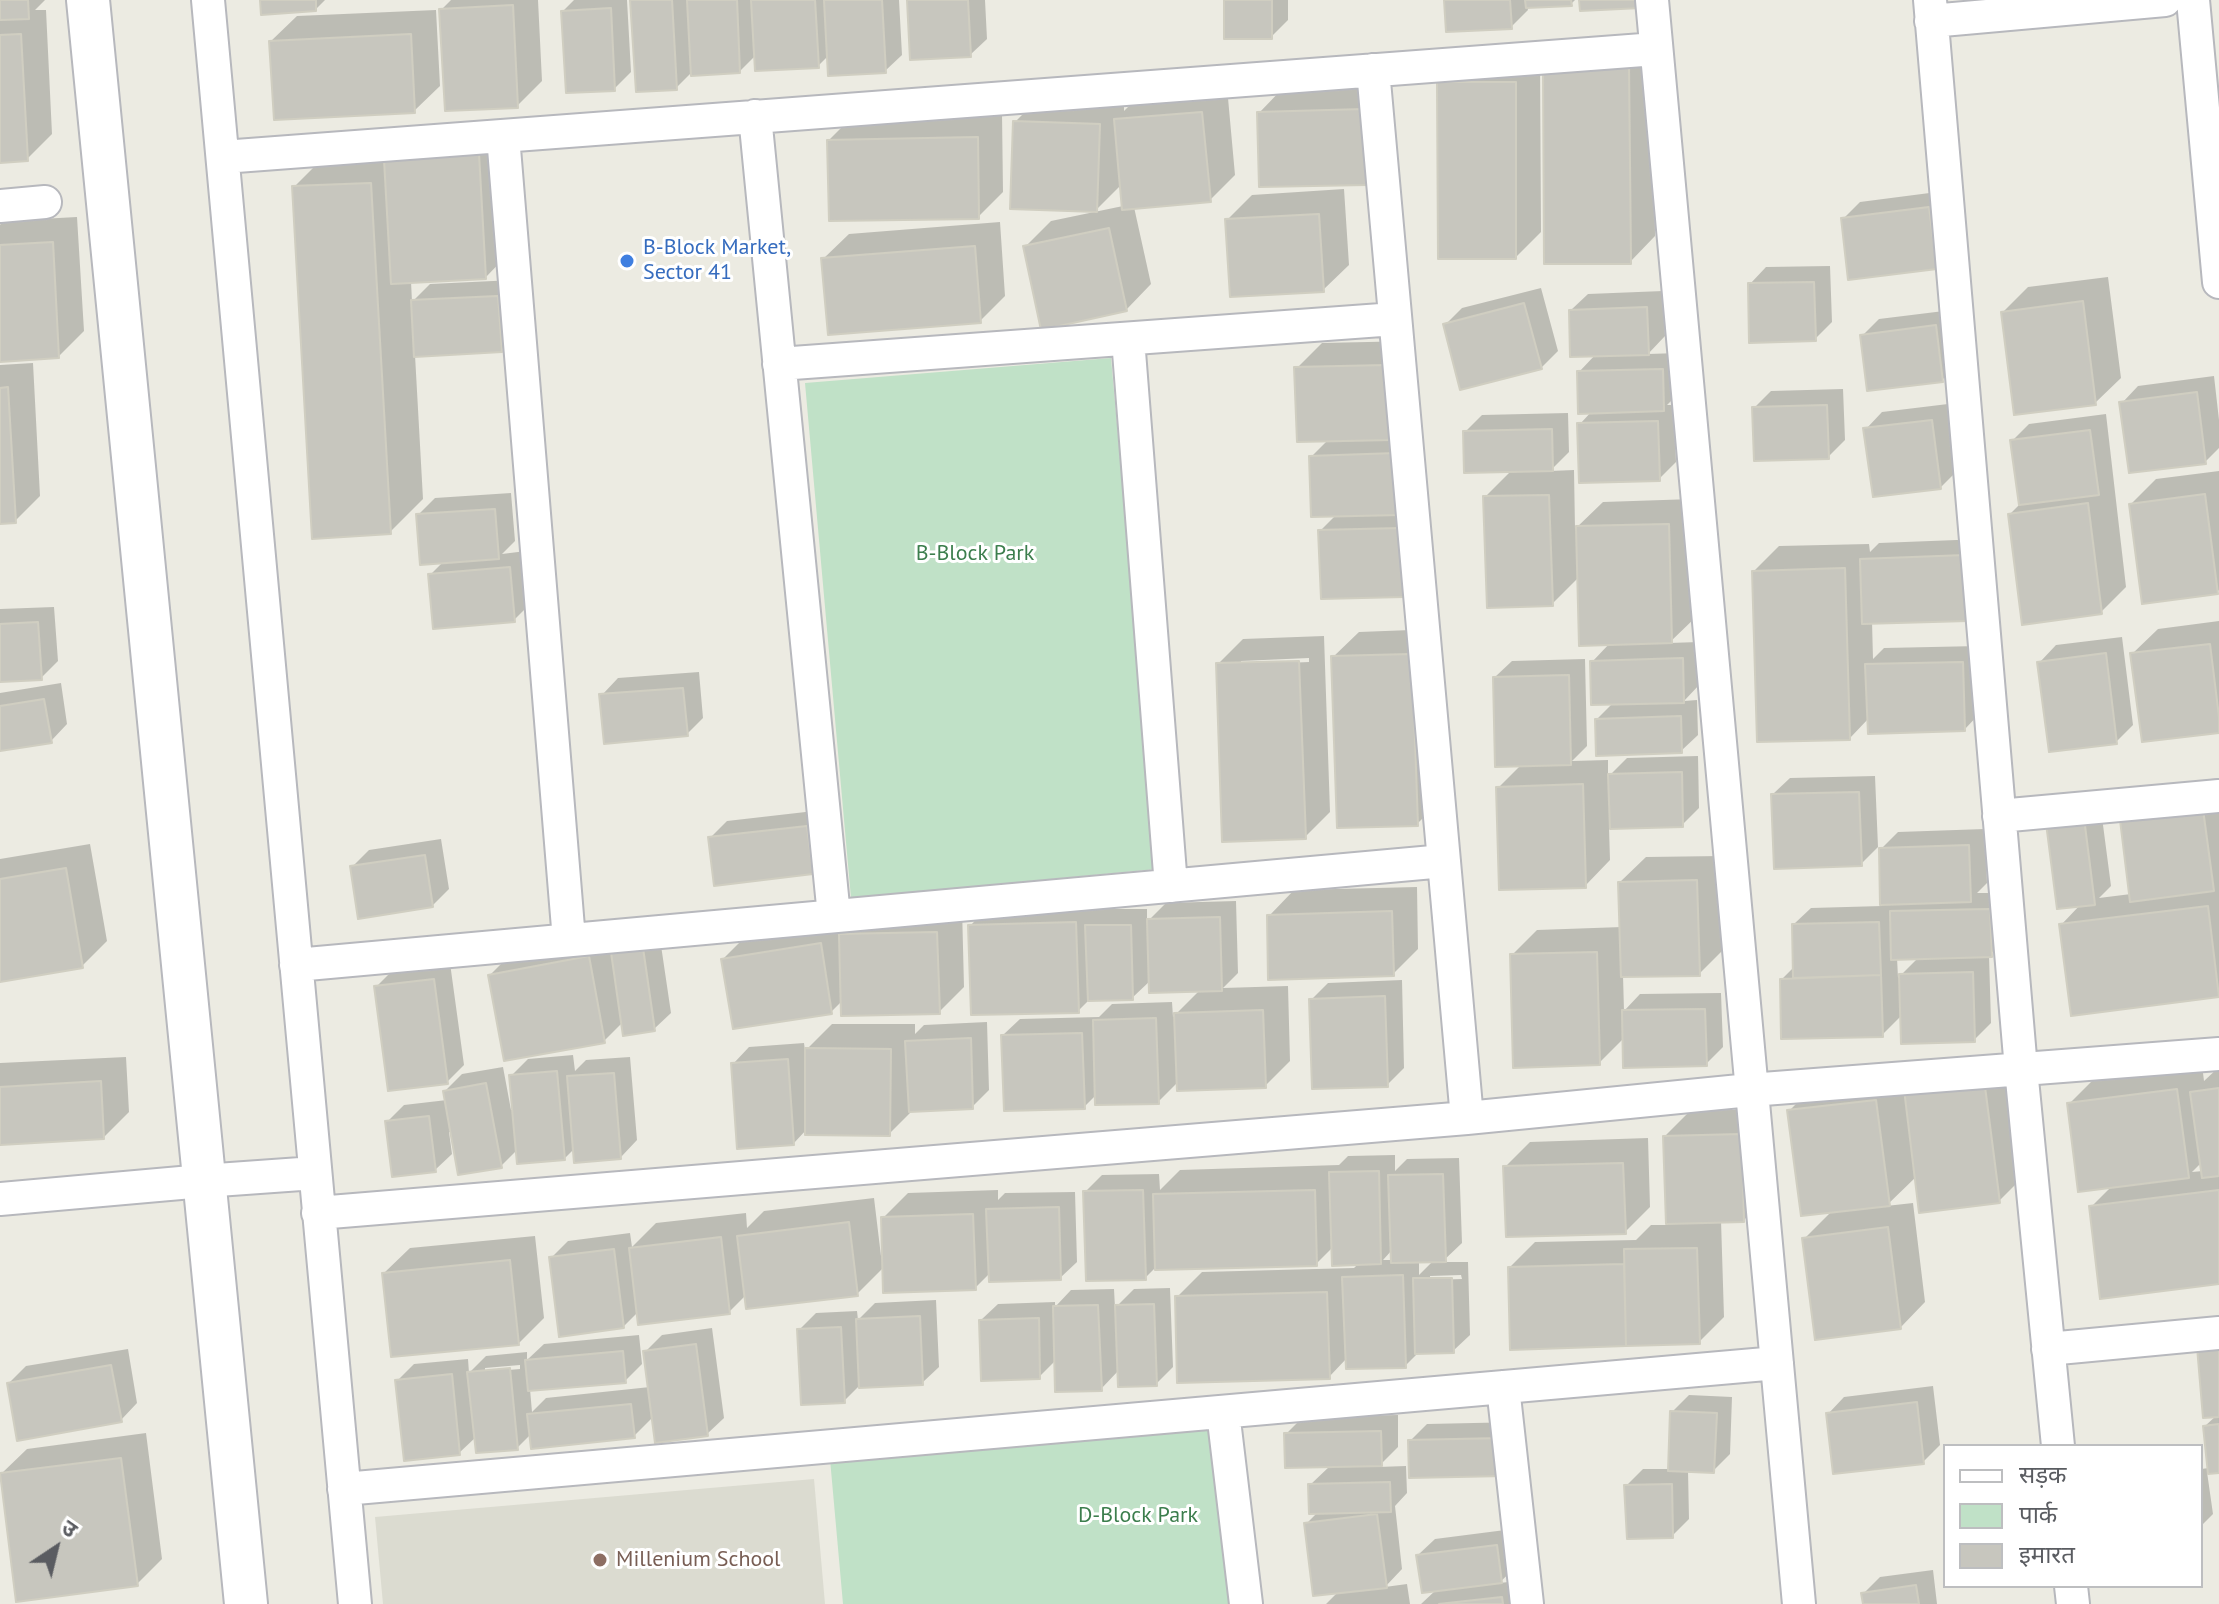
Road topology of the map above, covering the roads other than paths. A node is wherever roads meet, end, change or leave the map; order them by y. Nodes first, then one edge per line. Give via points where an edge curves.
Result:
1 (88, 0) edge
2 (208, 0) edge
3 (1652, 0) edge
4 (2165, 0) edge
5 (2193, 0) edge
6 (1930, 10) edge
7 (1656, 49) junction
8 (1373, 70) junction
9 (755, 116) junction
10 (503, 136) junction
11 (223, 157) junction
12 (45, 202) dead end
13 (0, 206) edge
14 (2217, 244) edge
15 (2219, 282) edge
16 (1395, 319) junction
17 (1128, 339) junction
18 (779, 364) junction
19 (2219, 796) edge
20 (1999, 816) junction
21 (1444, 861) junction
22 (1171, 886) junction
23 (834, 916) junction
24 (569, 940) junction
25 (296, 965) junction
26 (2219, 1054) edge
27 (2021, 1069) junction
28 (1750, 1090) junction
29 (1467, 1118) junction
30 (315, 1173) junction
31 (203, 1181) junction
32 (0, 1199) edge
33 (318, 1213) junction
34 (2219, 1333) edge
35 (2048, 1349) junction
36 (1777, 1363) junction
37 (1503, 1387) junction
38 (1223, 1412) junction
39 (2058, 1444) edge
40 (344, 1489) junction
41 (246, 1604) edge
42 (355, 1604) edge
43 (1246, 1604) edge
44 (1527, 1604) edge
45 (1799, 1604) edge

1 - 31 street
2 - 11 street
3 - 7 street
4 - 6 street
5 - 14 street
6 - 20 street
7 - 8 street
7 - 28 street
8 - 9 street
8 - 16 street
9 - 10 street
9 - 18 street
10 - 11 street
10 - 24 street
11 - 25 street
12 - 13 street
14 - 15 street
16 - 17 street
16 - 21 street
17 - 18 street
17 - 22 street
18 - 23 street
19 - 20 street
20 - 27 street
21 - 22 street
21 - 29 street
22 - 23 street
23 - 24 street
24 - 25 street
25 - 30 street
26 - 27 street
27 - 28 street
27 - 35 street
28 - 29 street
28 - 36 street
29 - 33 street
30 - 31 street
30 - 33 street
31 - 32 street
31 - 41 street
33 - 40 street
34 - 35 street
35 - 39 street
36 - 37 street
36 - 45 street
37 - 38 street
37 - 44 street
38 - 40 street
38 - 43 street
40 - 42 street

